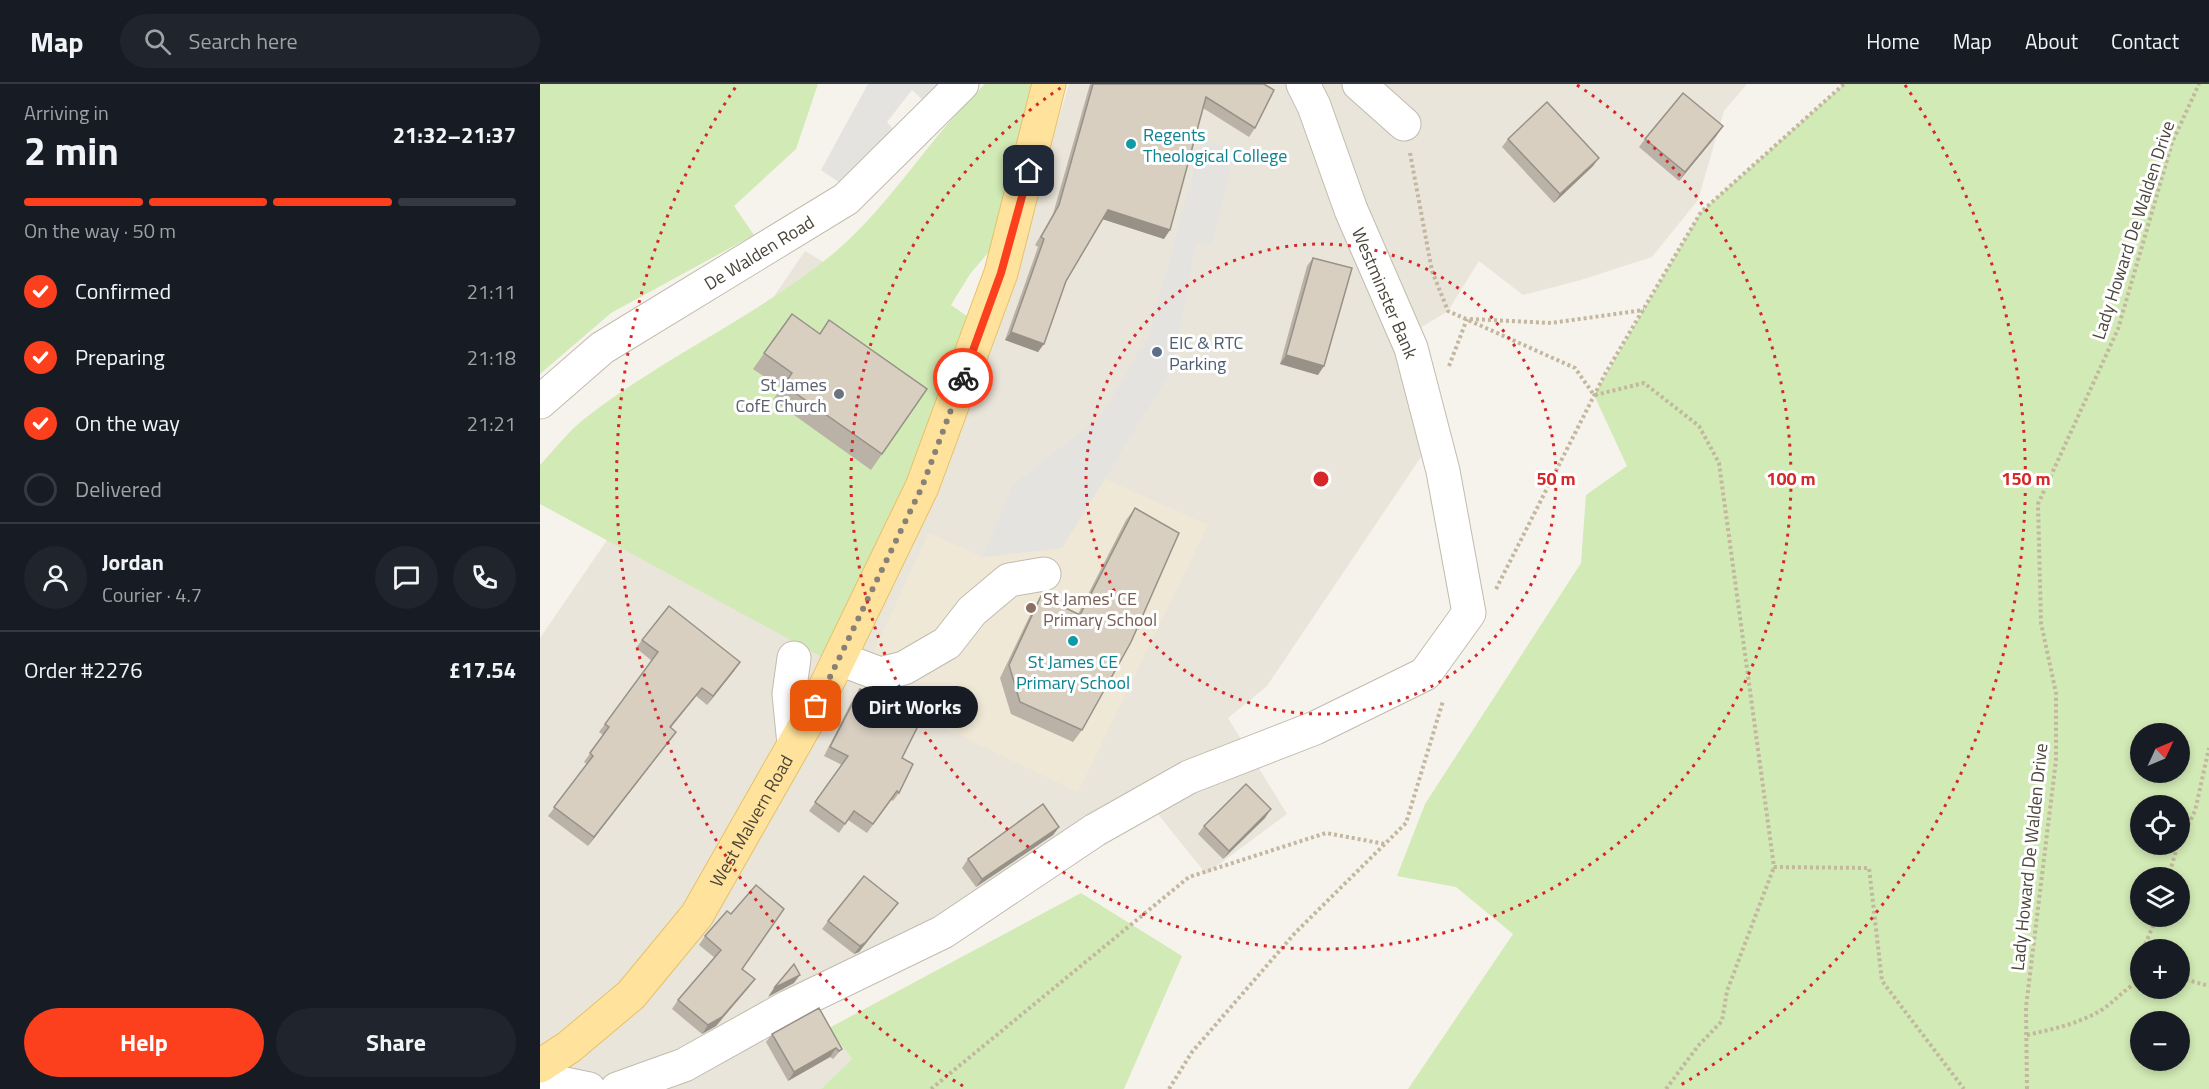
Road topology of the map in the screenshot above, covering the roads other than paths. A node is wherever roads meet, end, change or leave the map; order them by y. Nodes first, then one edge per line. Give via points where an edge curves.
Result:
1 (962, 84) edge
2 (1049, 84) edge
3 (1303, 84) edge
4 (1359, 84) edge
5 (1404, 124) road end
6 (540, 402) edge
7 (1044, 574) dead end
8 (794, 658) dead end
9 (840, 659) junction
10 (794, 744) junction
11 (540, 1066) edge
12 (540, 1079) edge
13 (590, 1089) edge
14 (617, 1089) edge

1 - 6 street, De Walden Road via 846,199 602,348
2 - 9 main road, West Malvern Road via 998,284 922,487
3 - 14 street, Westminster Bank via 1351,210 1411,348 1443,471 1469,613 1425,674 1315,728 1189,777 1095,830 943,932 788,1007 684,1065
4 - 5 street
7 - 9 street via 1009,580 972,611 947,643 904,668 880,674
8 - 10 street via 789,694
9 - 10 main road, West Malvern Road
10 - 11 main road, West Malvern Road via 697,915 631,995
12 - 13 street

